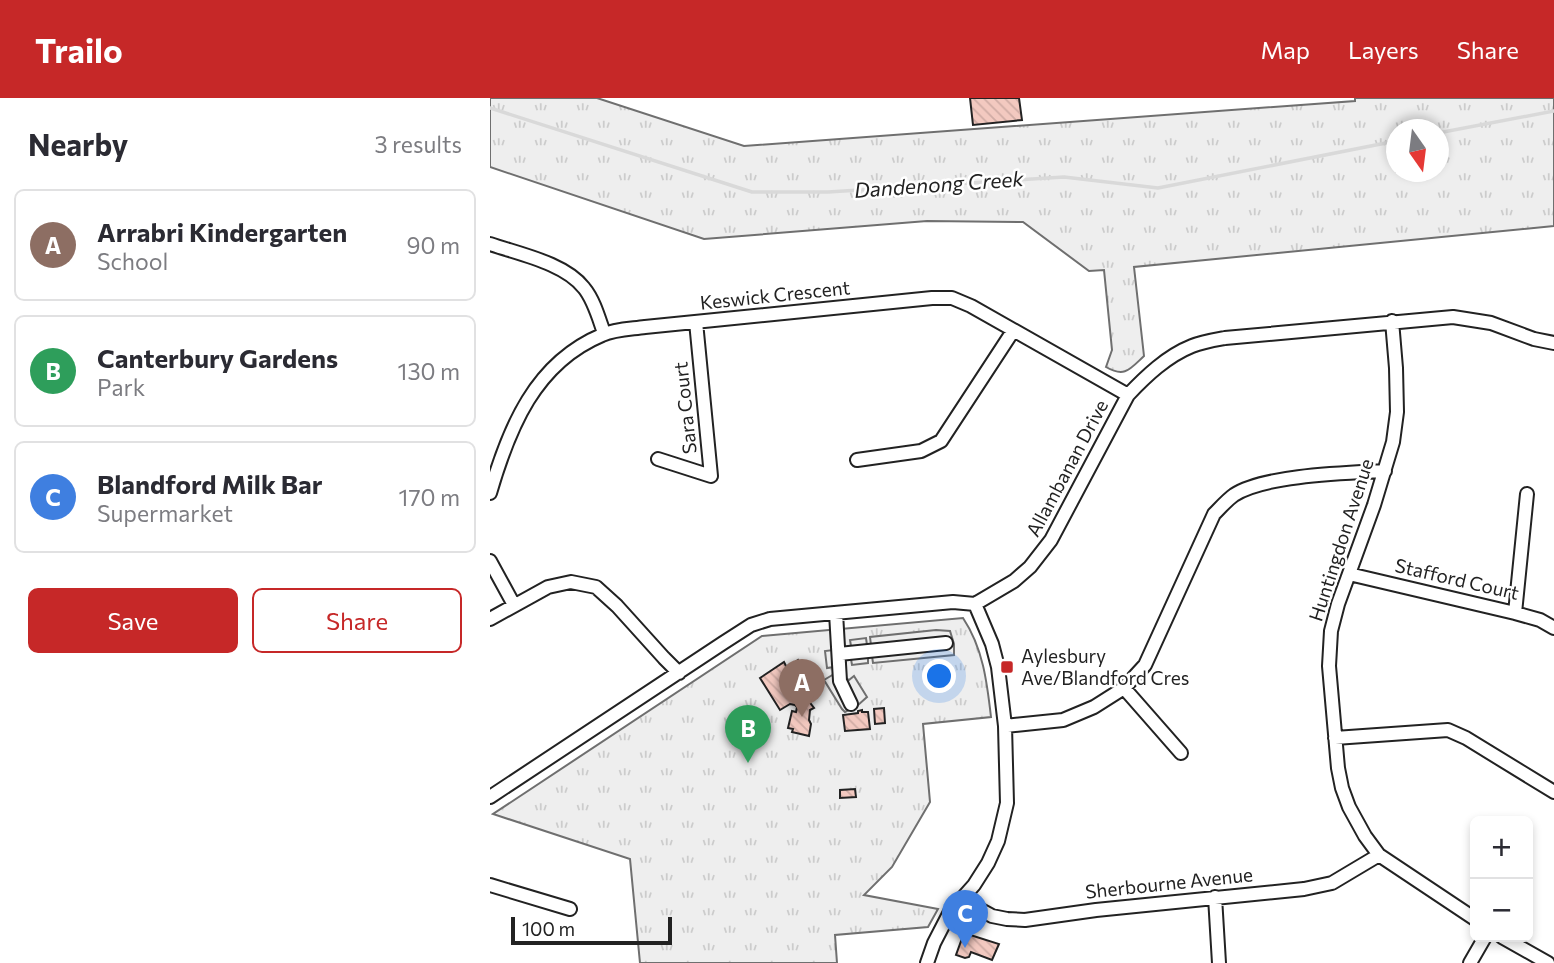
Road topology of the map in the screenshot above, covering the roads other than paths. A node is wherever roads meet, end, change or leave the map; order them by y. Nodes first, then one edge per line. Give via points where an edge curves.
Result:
1 (490, 244) edge
2 (1391, 321) junction
3 (696, 322) junction
4 (1013, 331) junction
5 (604, 333) junction
6 (1554, 343) edge
7 (1128, 395) junction
8 (658, 459) dead end
9 (857, 460) dead end
10 (1385, 471) junction
11 (490, 493) edge
12 (1527, 494) dead end
13 (490, 561) edge
14 (1349, 574) junction
15 (975, 604) junction
16 (514, 605) junction
17 (836, 613) junction
18 (1515, 613) junction
19 (490, 619) edge
20 (1554, 628) edge
21 (946, 643) dead end
22 (839, 654) junction
23 (679, 673) junction
24 (1124, 688) junction
25 (851, 704) dead end
26 (1005, 726) junction
27 (1335, 738) junction
28 (1181, 753) dead end
29 (1554, 792) edge
30 (490, 797) edge
31 (1379, 855) junction
32 (490, 885) edge
33 (1215, 897) junction
34 (961, 899) junction
35 (570, 909) dead end
36 (1470, 916) edge
37 (1482, 942) edge
38 (1511, 942) edge
39 (928, 963) edge
40 (1219, 963) edge
41 (1470, 963) edge
42 (1548, 963) edge

1 - 5 street via 545,262 576,279 586,290
2 - 6 street, Allambanan Drive via 1474,319
2 - 7 street, Allambanan Drive via 1225,338 1191,346 1161,364
2 - 10 street, Huntingdon Avenue via 1397,412
3 - 4 street, Keswick Crescent via 952,298
3 - 5 street, Keswick Crescent
3 - 8 street, Sara Court via 711,476
4 - 7 street, Keswick Crescent
4 - 9 street via 941,441 921,451
5 - 11 street, Keswick Crescent via 564,358 534,390 510,434
7 - 15 street, Allambanan Drive via 1042,553 1014,580
10 - 14 street, Huntingdon Avenue
10 - 24 street via 1287,479 1253,485 1233,495 1214,514 1145,665
12 - 18 street
13 - 16 street
14 - 18 street, Stafford Court
14 - 27 street, Huntingdon Avenue via 1329,647
15 - 17 street
15 - 26 street via 998,667
16 - 19 street
16 - 23 street via 548,587 571,582 596,587
17 - 22 street
17 - 23 street via 751,625
18 - 20 street, Stafford Court
21 - 22 street
22 - 25 street via 840,681
23 - 30 street
24 - 26 street via 1063,720
24 - 28 street
26 - 34 street via 1004,820 988,863
27 - 29 street via 1448,730
27 - 31 street, Huntingdon Avenue via 1349,807
31 - 33 street, Sherbourne Avenue via 1332,883
31 - 36 street, Huntingdon Avenue
32 - 35 street
33 - 34 street, Sherbourne Avenue via 1025,920 992,916
33 - 40 street
34 - 39 street via 942,927
37 - 41 street
38 - 42 street

